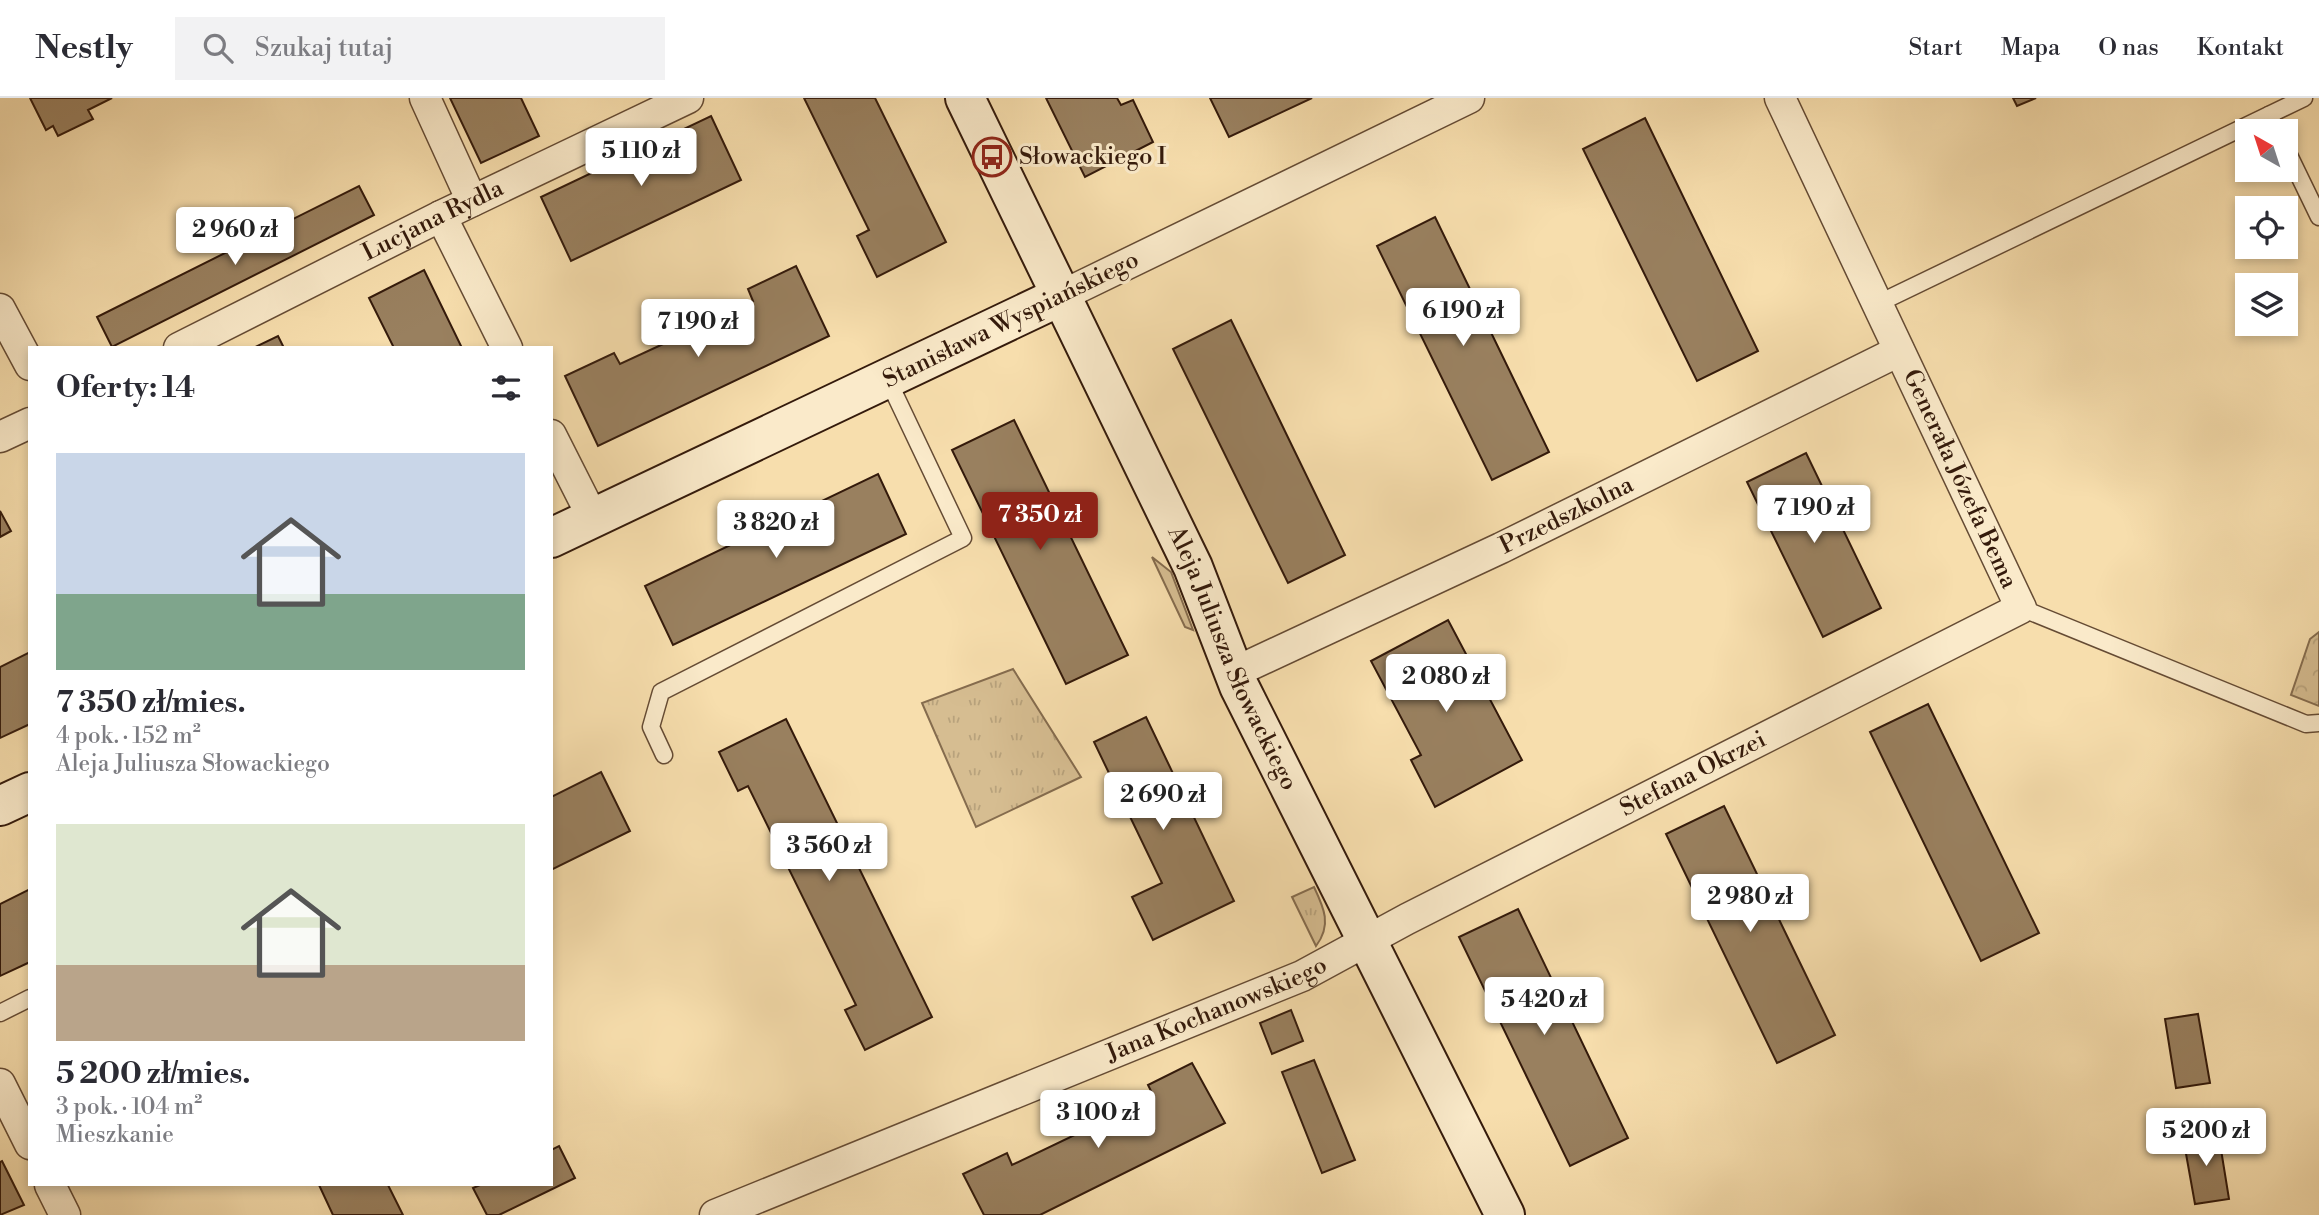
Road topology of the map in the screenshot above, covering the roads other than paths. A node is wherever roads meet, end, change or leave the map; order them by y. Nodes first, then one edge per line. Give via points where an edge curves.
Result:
1 (425, 98) edge
2 (688, 98) edge
3 (965, 98) edge
4 (1469, 98) edge
5 (1780, 98) edge
6 (2304, 98) edge
7 (2269, 115) junction
8 (2271, 119) edge
9 (2298, 174) edge
10 (472, 201) junction
11 (441, 216) junction
12 (2319, 217) edge
13 (1060, 296) junction
14 (1877, 304) junction
15 (0, 309) edge
16 (183, 346) edge
17 (507, 346) edge
18 (1899, 351) junction
19 (28, 361) edge
20 (888, 380) junction
21 (28, 424) edge
22 (0, 437) edge
23 (553, 439) edge
24 (593, 518) junction
25 (553, 537) edge
26 (2021, 608) junction
27 (1233, 673) junction
28 (2319, 723) edge
29 (664, 755) dead end
30 (28, 793) edge
31 (0, 806) edge
32 (1368, 942) junction
33 (28, 999) edge
34 (0, 1013) edge
35 (0, 1084) edge
36 (28, 1140) edge
37 (50, 1186) edge
38 (65, 1215) edge
39 (715, 1215) edge
40 (1505, 1215) edge

1 - 10 street
2 - 10 street, Lucjana Rydla
3 - 13 street, Aleja Juliusza Słowackiego
4 - 13 street, Stanisława Wyspiańskiego
5 - 14 street, Generała Józefa Bema
6 - 7 lane
7 - 8 lane
7 - 14 lane
9 - 12 lane
10 - 11 street, Lucjana Rydla
11 - 16 street, Lucjana Rydla
11 - 17 street
13 - 20 street, Stanisława Wyspiańskiego
13 - 27 street, Aleja Juliusza Słowackiego via 1193,568
14 - 18 street, Generała Józefa Bema
15 - 19 street
18 - 26 street, Generała Józefa Bema
18 - 27 street, Przedszkolna via 1502,548
20 - 24 street, Stanisława Wyspiańskiego
20 - 29 lane via 963,538 661,692 651,727
21 - 22 street
23 - 24 street
24 - 25 street, Stanisława Wyspiańskiego
26 - 28 lane, Generała Józefa Bema via 2306,724
26 - 32 street, Stefana Okrzei
27 - 32 street, Aleja Juliusza Słowackiego
30 - 31 street
32 - 39 street, Jana Kochanowskiego via 1302,976
32 - 40 street, Aleja Juliusza Słowackiego
33 - 34 lane
35 - 36 street
37 - 38 street

